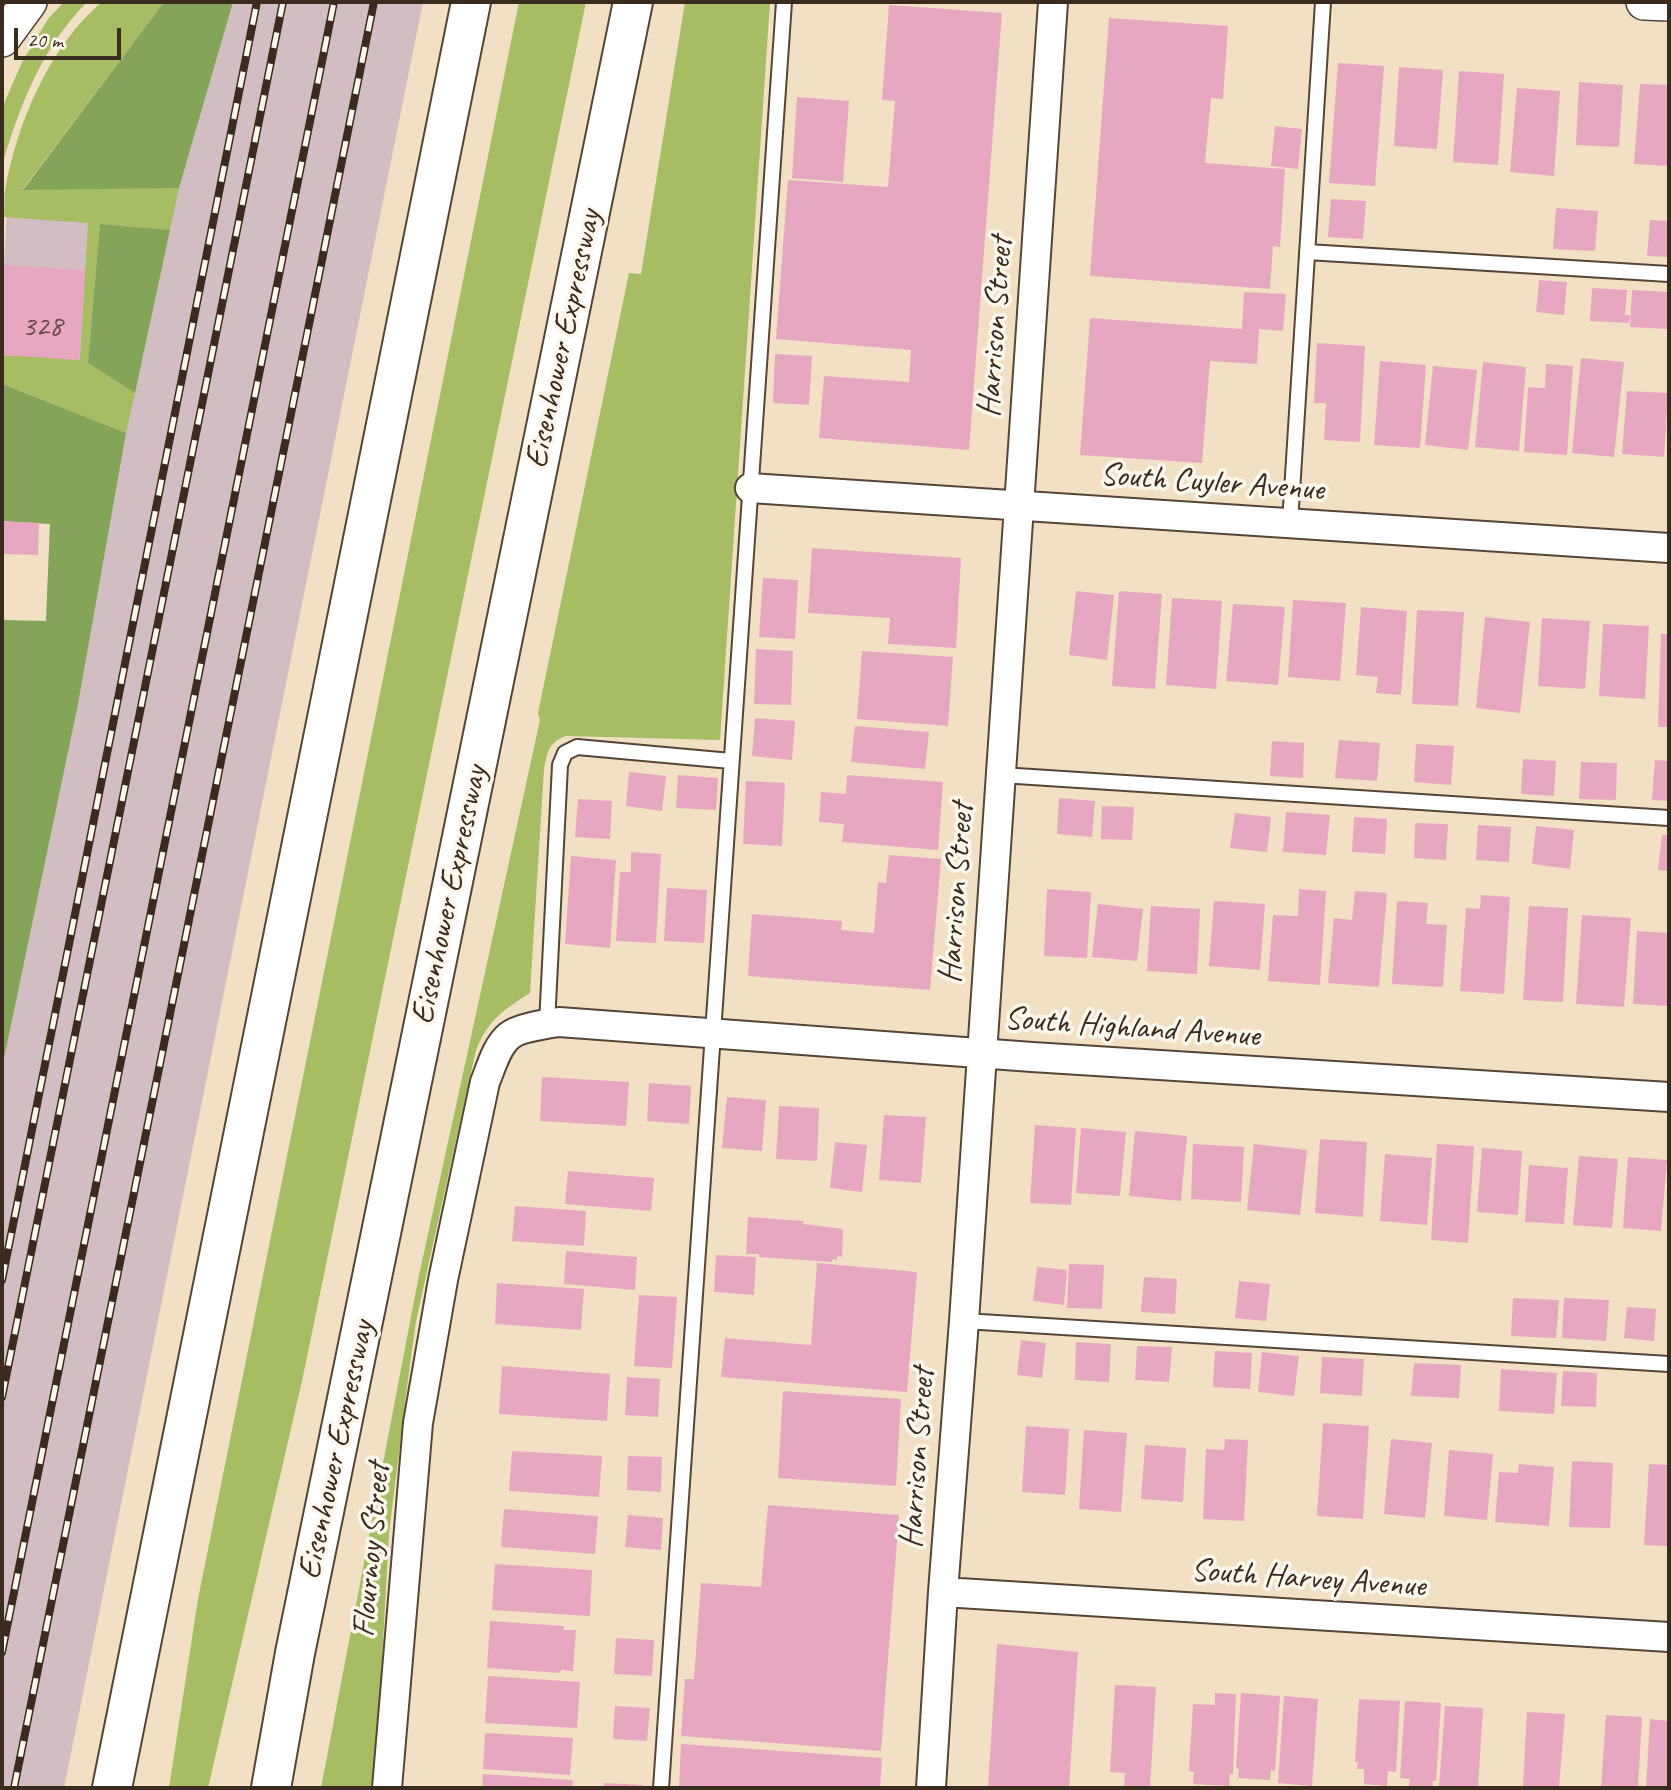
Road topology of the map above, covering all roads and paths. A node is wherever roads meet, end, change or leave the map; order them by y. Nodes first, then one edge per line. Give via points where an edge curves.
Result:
1 (29, 2) edge
2 (471, 2) edge
3 (633, 2) edge
4 (783, 2) edge
5 (1052, 2) edge
6 (1323, 2) edge
7 (1644, 2) edge
8 (1669, 3) edge
9 (2, 39) edge
10 (1307, 252) junction
11 (1669, 274) edge
12 (750, 488) junction
13 (1018, 506) junction
14 (1290, 523) junction
15 (1669, 548) edge
16 (731, 761) junction
17 (1001, 775) junction
18 (1669, 818) edge
19 (547, 1024) junction
20 (712, 1032) junction
21 (509, 1035) joint
22 (982, 1053) junction
23 (1669, 1097) edge
24 (964, 1321) junction
25 (1669, 1364) edge
26 (943, 1592) junction
27 (1669, 1637) edge
28 (112, 1788) edge
29 (271, 1788) edge
30 (387, 1788) edge
31 (661, 1788) edge
32 (931, 1788) edge

1 - 9 street
2 - 28 highway
3 - 29 highway, Eisenhower Expressway
4 - 12 lane
5 - 13 street, Harrison Street
6 - 10 lane
7 - 8 street
10 - 11 lane
10 - 14 lane
12 - 13 street, South Cuyler Avenue
12 - 16 lane
13 - 14 street, South Cuyler Avenue
13 - 17 street, Harrison Street
14 - 15 street, South Cuyler Avenue
16 - 19 lane via 577,747 565,753 560,765
16 - 20 lane
17 - 18 lane
17 - 22 street, Harrison Street
19 - 20 street, South Highland Avenue
19 - 21 street, South Highland Avenue
20 - 22 street, South Highland Avenue
20 - 31 lane
21 - 30 street, Flournoy Street via 485,1082 418,1423
22 - 23 street, South Highland Avenue
22 - 24 street, Harrison Street
24 - 25 lane
24 - 26 street, Harrison Street
26 - 27 street, South Harvey Avenue
26 - 32 street, Harrison Street

